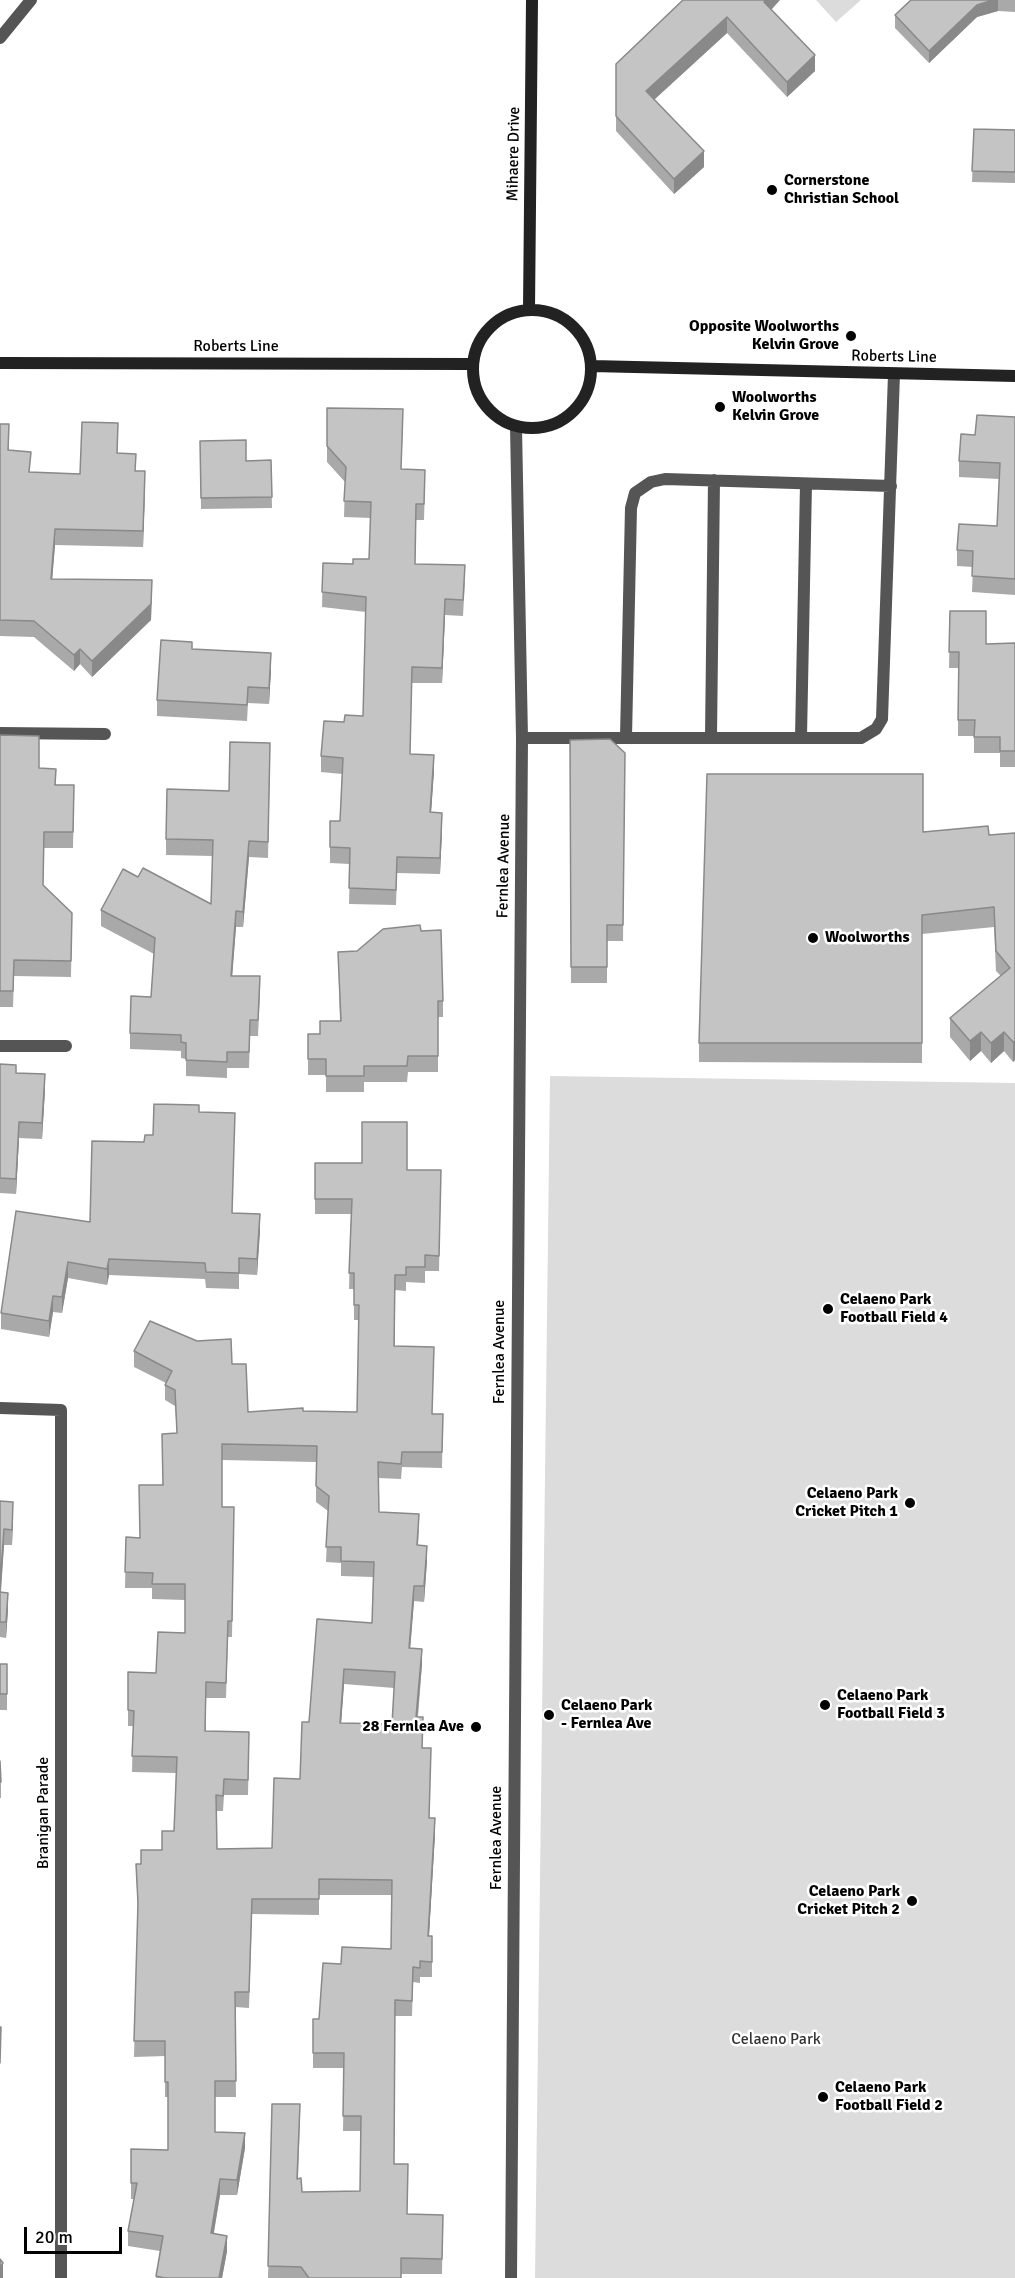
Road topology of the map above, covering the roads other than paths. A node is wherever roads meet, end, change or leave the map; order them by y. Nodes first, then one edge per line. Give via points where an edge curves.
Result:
1 (31, 0) edge
2 (532, 0) edge
3 (0, 38) edge
4 (529, 309) junction
5 (0, 363) edge
6 (472, 364) junction
7 (592, 366) junction
8 (894, 374) junction
9 (1015, 376) edge
10 (516, 427) junction
11 (714, 480) junction
12 (806, 484) junction
13 (891, 486) junction
14 (0, 733) edge
15 (105, 734) dead end
16 (801, 736) junction
17 (626, 737) junction
18 (711, 737) junction
19 (522, 738) junction
20 (0, 1046) edge
21 (66, 1046) dead end
22 (0, 1408) edge
23 (61, 2278) edge
24 (511, 2278) edge

1 - 3 street
2 - 4 main road, Mihaere Drive
4 - 6 main road via 512,312 497,321 476,348
4 - 7 main road via 548,311 579,331
5 - 6 main road, Roberts Line
6 - 10 main road via 474,385 483,403 498,418
7 - 8 main road, Roberts Line
7 - 10 main road via 586,393 569,416 535,429
8 - 9 main road, Roberts Line
8 - 13 street
10 - 19 street, Fernlea Avenue
11 - 12 street
11 - 17 street via 658,479 643,486 632,500
11 - 18 street
12 - 13 street
12 - 16 street
13 - 16 street via 882,719 876,729 861,738
14 - 15 street
16 - 18 street
17 - 18 street
17 - 19 street
19 - 24 street, Fernlea Avenue
20 - 21 street
22 - 23 street, Branigan Parade via 61,1410

